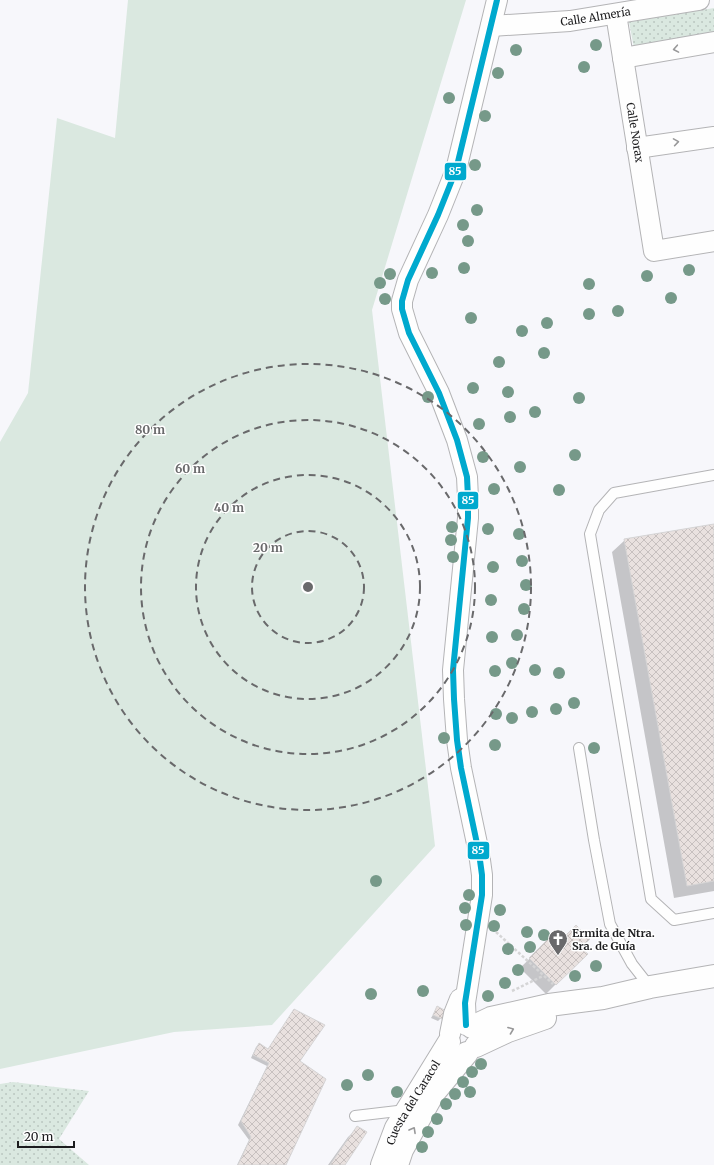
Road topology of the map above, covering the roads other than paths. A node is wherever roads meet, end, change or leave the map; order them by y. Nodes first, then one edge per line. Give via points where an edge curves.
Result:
1 (497, 0) edge
2 (699, 0) edge
3 (592, 9) edge
4 (616, 14) junction
5 (491, 26) junction
6 (714, 42) edge
7 (623, 58) junction
8 (714, 137) edge
9 (638, 148) junction
10 (714, 241) edge
11 (714, 475) edge
12 (579, 748) dead end
13 (714, 913) edge
14 (712, 979) edge
15 (650, 987) junction
16 (463, 1038) junction
17 (406, 1110) junction
18 (354, 1116) dead end
19 (382, 1165) edge
20 (397, 1165) edge

1 - 5 street
2 - 4 street, Calle Almería
3 - 4 street, Calle Almería
3 - 5 street, Calle Almería via 546,23
4 - 7 street, Calle Norax
5 - 16 street via 456,170 408,280 402,301 409,333 450,419 467,477 468,518 454,656 454,699 458,747 479,853 482,895 471,969 454,1014
6 -> 7 street
7 - 9 street, Calle Norax
9 -> 8 street
9 - 10 street, Calle Norax via 654,251
11 - 13 lane via 614,493 599,510 590,534 651,899 674,920
12 - 15 lane via 610,924 632,964
14 - 15 main road, Cuesta del Caracol
15 - 16 main road, Cuesta del Caracol via 603,998 508,1031
16 - 17 main road, Cuesta del Caracol
20 -> 16 main road, Cuesta del Caracol via 402,1150
17 - 18 lane
17 - 19 main road, Cuesta del Caracol

